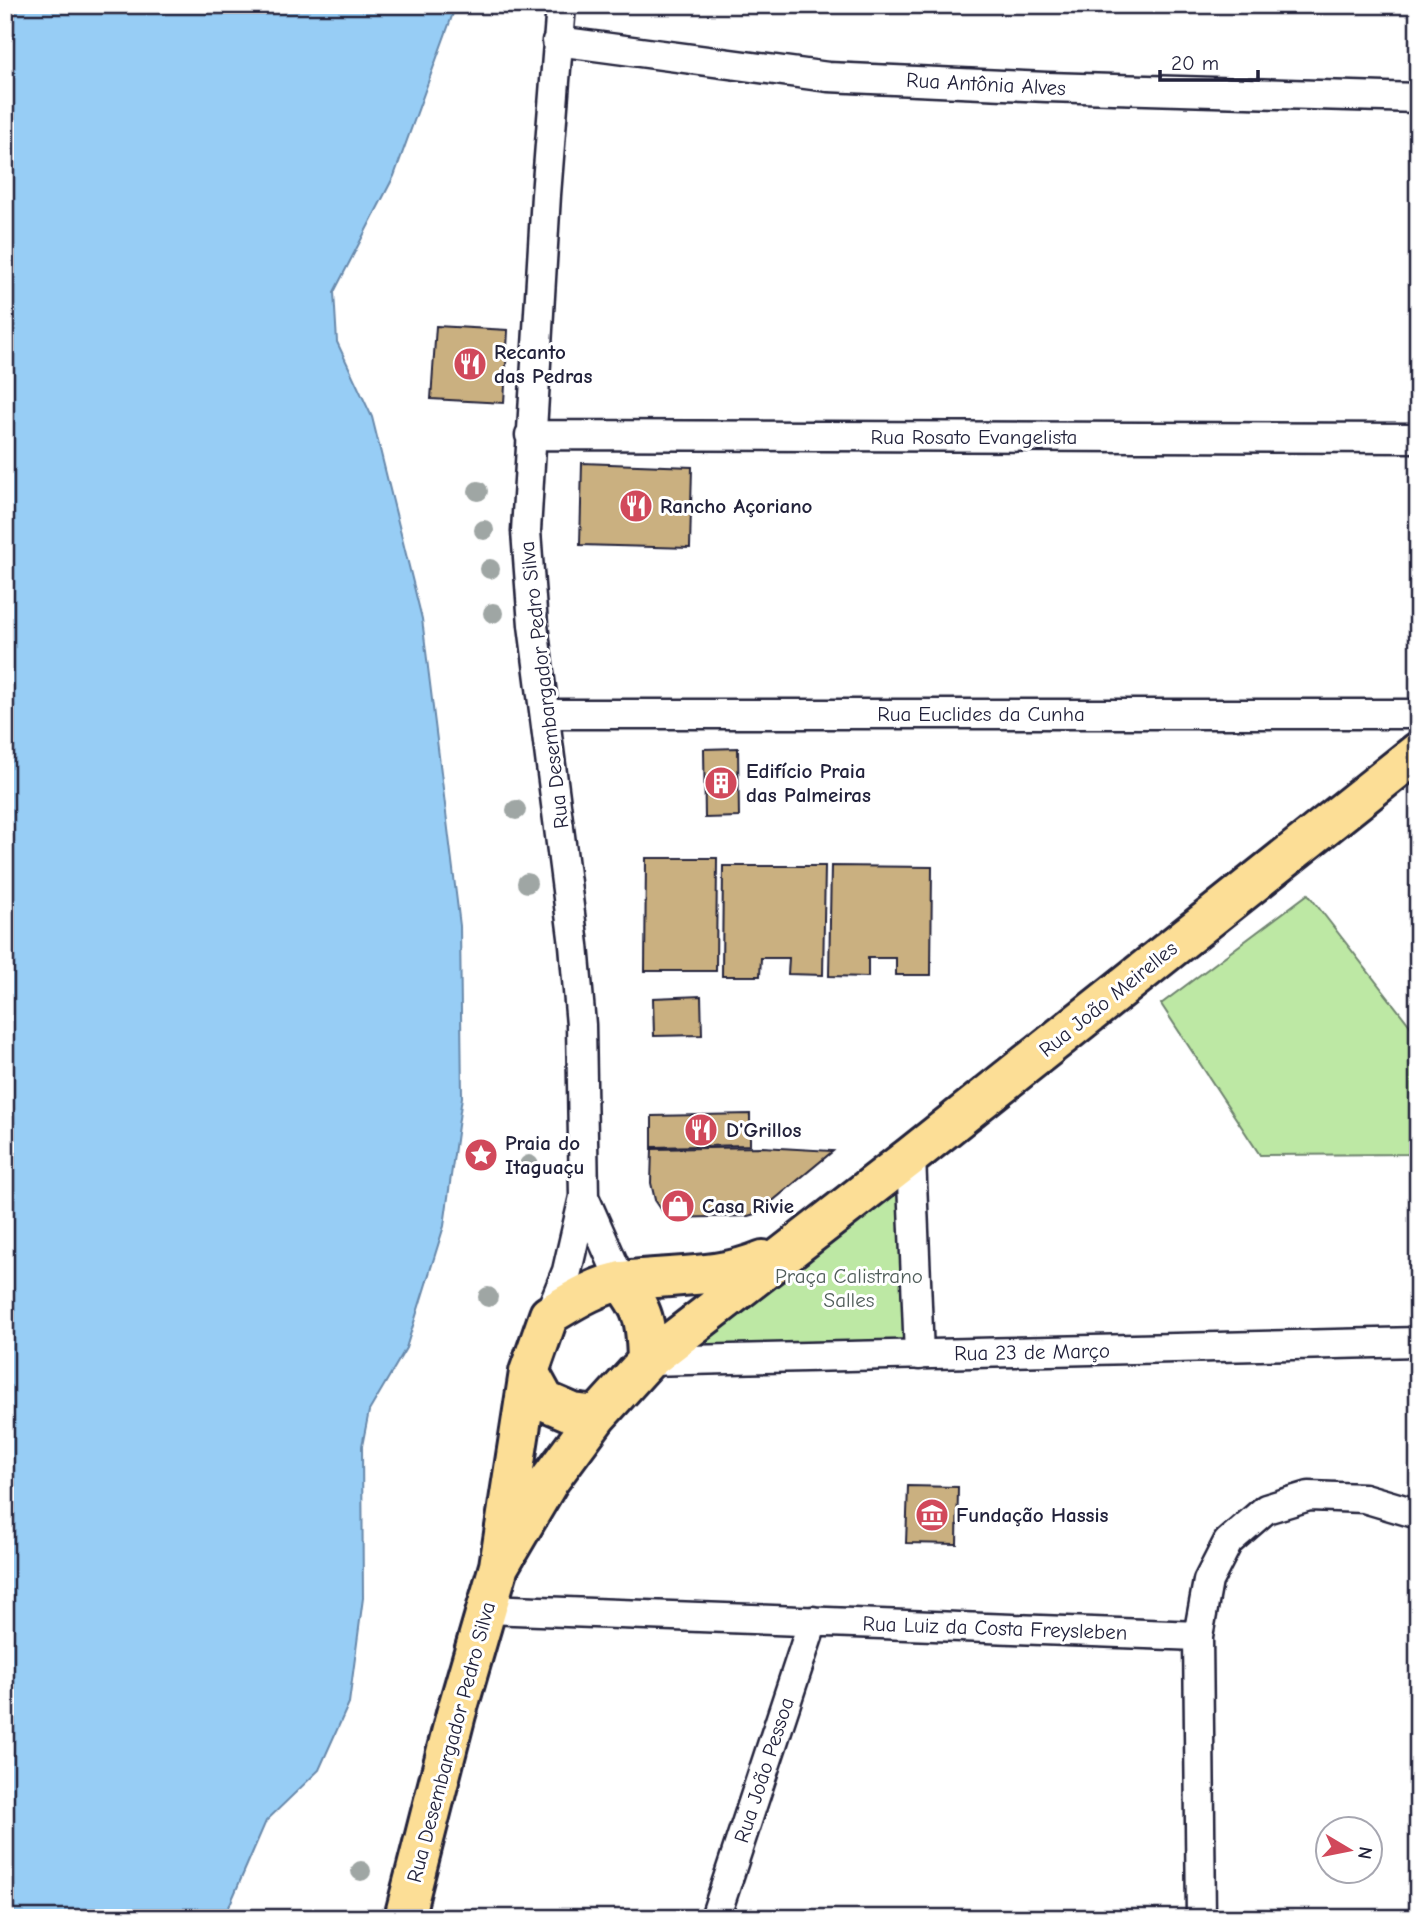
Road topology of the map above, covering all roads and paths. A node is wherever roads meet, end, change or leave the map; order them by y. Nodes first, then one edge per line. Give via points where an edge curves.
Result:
1 (561, 5) edge
2 (557, 41) junction
3 (1418, 98) edge
4 (530, 435) junction
5 (1418, 438) edge
6 (545, 714) junction
7 (1418, 714) edge
8 (1418, 752) edge
9 (911, 1156) junction
10 (584, 1197) junction
11 (797, 1245) junction
12 (621, 1281) junction
13 (549, 1315) junction
14 (1418, 1342) edge
15 (919, 1355) junction
16 (647, 1360) junction
17 (529, 1371) junction
18 (597, 1416) junction
19 (1418, 1514) edge
20 (499, 1566) junction
21 (486, 1609) junction
22 (813, 1621) junction
23 (1198, 1636) junction
24 (404, 1918) edge
25 (715, 1918) edge
26 (1201, 1918) edge

1 - 2 street, Rua Desembargador Pedro Silva
2 - 3 street, Rua Antônia Alves via 828,77
2 - 4 street, Rua Desembargador Pedro Silva
4 - 5 street, Rua Rosato Evangelista
4 - 6 street, Rua Desembargador Pedro Silva via 528,572
6 - 7 street, Rua Euclides da Cunha
6 - 10 street, Rua Desembargador Pedro Silva via 581,1024
8 - 9 main road, Rua João Meirelles
9 - 11 main road, Rua João Meirelles
9 - 15 street
10 - 12 street, Rua Desembargador Pedro Silva
10 - 13 street, Rua Desembargador Pedro Silva via 566,1270
11 - 12 main road, Rua João Meirelles via 724,1273
11 - 16 main road, Rua João Meirelles
12 - 13 main road
12 - 16 main road via 636,1299 646,1325
13 - 17 main road, Rua Desembargador Pedro Silva
14 - 15 street, Rua 23 de Março
15 - 16 street, Rua 23 de Março
16 - 18 main road, Rua Desembargador Pedro Silva
17 - 18 main road via 545,1401 573,1413
17 - 20 main road, Rua Desembargador Pedro Silva
18 - 20 main road, Rua Desembargador Pedro Silva via 549,1481
19 - 23 street via 1364,1498 1308,1496 1266,1509 1228,1542 1208,1581
20 - 21 main road, Rua Desembargador Pedro Silva
21 - 22 street, Rua Luiz da Costa Freysleben
21 - 24 main road, Rua Desembargador Pedro Silva
22 - 23 street, Rua Luiz da Costa Freysleben
22 - 25 street, Rua João Pessoa
23 - 26 street

